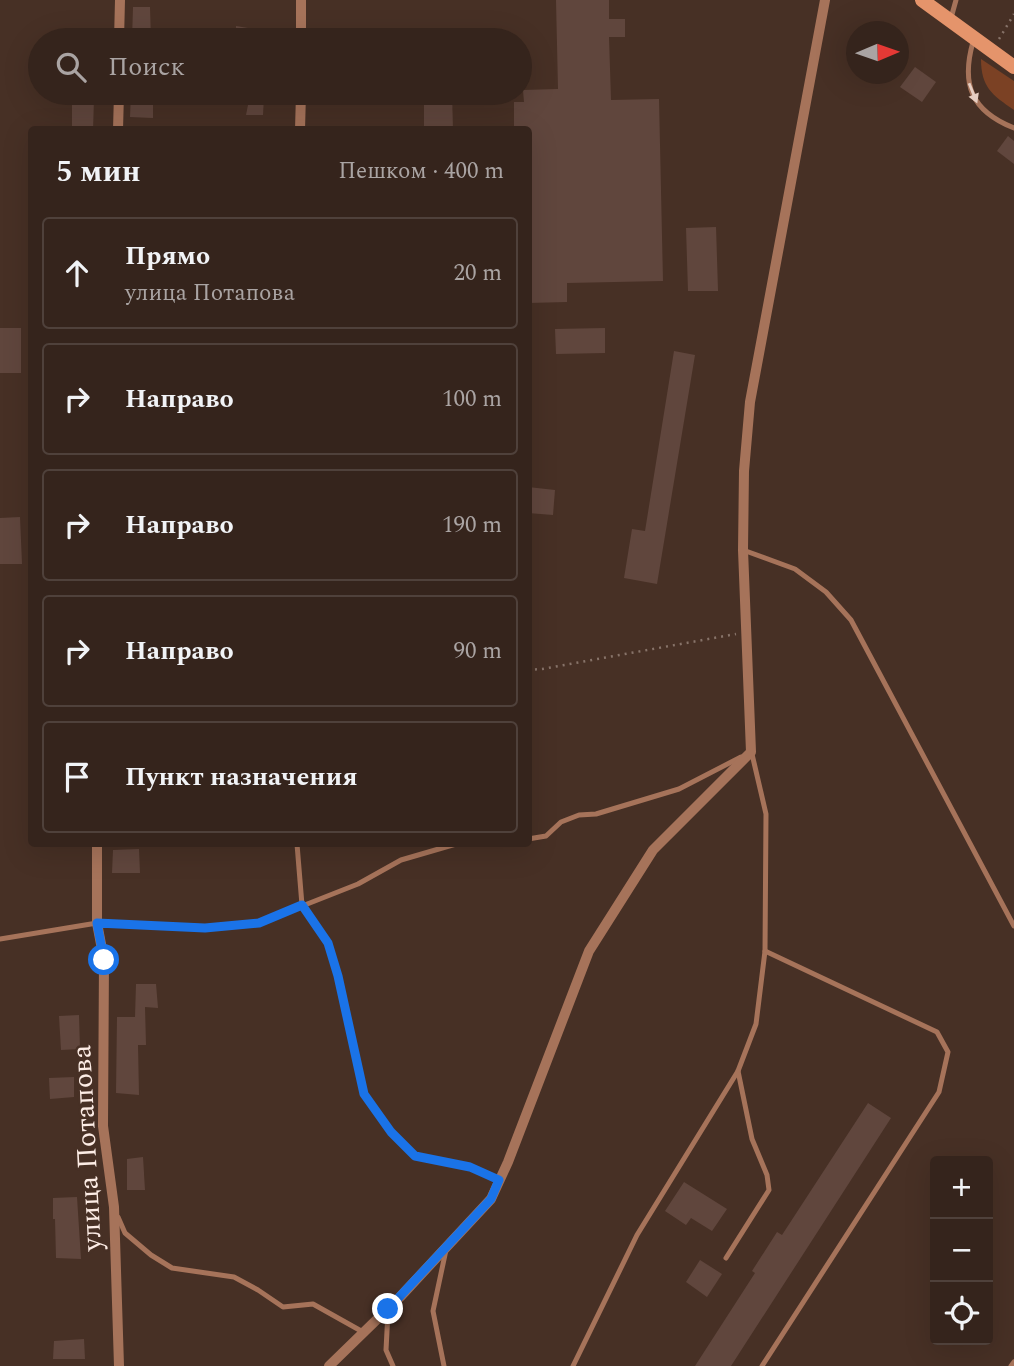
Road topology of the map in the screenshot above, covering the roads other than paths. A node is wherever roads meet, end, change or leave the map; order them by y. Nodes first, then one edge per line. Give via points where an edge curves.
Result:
1 (120, 0) edge
2 (301, 0) edge
3 (825, 0) edge
4 (922, 0) edge
5 (956, 1) edge
6 (950, 21) junction
7 (119, 28) edge
8 (301, 28) edge
9 (974, 38) junction
10 (1014, 67) edge
11 (118, 105) edge
12 (300, 105) edge
13 (118, 126) edge
14 (300, 126) edge
15 (1014, 128) edge
16 (743, 550) junction
17 (751, 752) junction
18 (532, 838) edge
19 (97, 847) edge
20 (297, 847) edge
21 (446, 847) edge
22 (302, 905) junction
23 (97, 923) junction
24 (1014, 926) edge
25 (0, 939) edge
26 (765, 951) junction
27 (738, 1071) junction
28 (499, 1180) junction
29 (114, 1208) junction
30 (447, 1247) junction
31 (726, 1258) dead end
32 (388, 1309) junction
33 (364, 1332) junction
34 (119, 1366) edge
35 (329, 1366) edge
36 (393, 1366) edge
37 (444, 1366) edge
38 (573, 1366) edge
39 (762, 1366) edge

1 - 7 street
2 - 8 street
3 - 16 street via 750,402
4 - 6 main road
5 - 6 lane
6 - 9 main road
9 - 10 main road
9 -> 15 lane via 968,85 978,106
11 - 13 street
12 - 14 street
16 - 17 street
16 - 24 lane via 794,569 851,620
17 - 18 lane via 680,789 579,815 561,822 546,836
17 - 26 lane via 766,814
17 - 28 street via 653,850 589,951
19 - 23 street, улица Потапова
20 - 22 lane
21 - 22 lane via 401,860 358,884
22 - 23 lane via 259,923 205,928
22 - 28 lane via 328,943 364,1094 391,1132 415,1156 470,1167
23 - 25 lane
23 - 29 street, улица Потапова via 104,960 103,1126
26 - 27 lane via 756,1024
26 - 39 lane via 937,1032 948,1052 939,1092
27 - 31 lane via 752,1139 769,1190
27 - 38 lane via 637,1235
28 - 30 street via 491,1199
29 - 33 lane via 125,1233 172,1268 234,1276 282,1307 313,1304
29 - 34 street, улица Потапова
30 - 32 street
30 - 37 lane via 433,1311
32 - 33 street
32 - 36 lane via 386,1350
33 - 35 street

